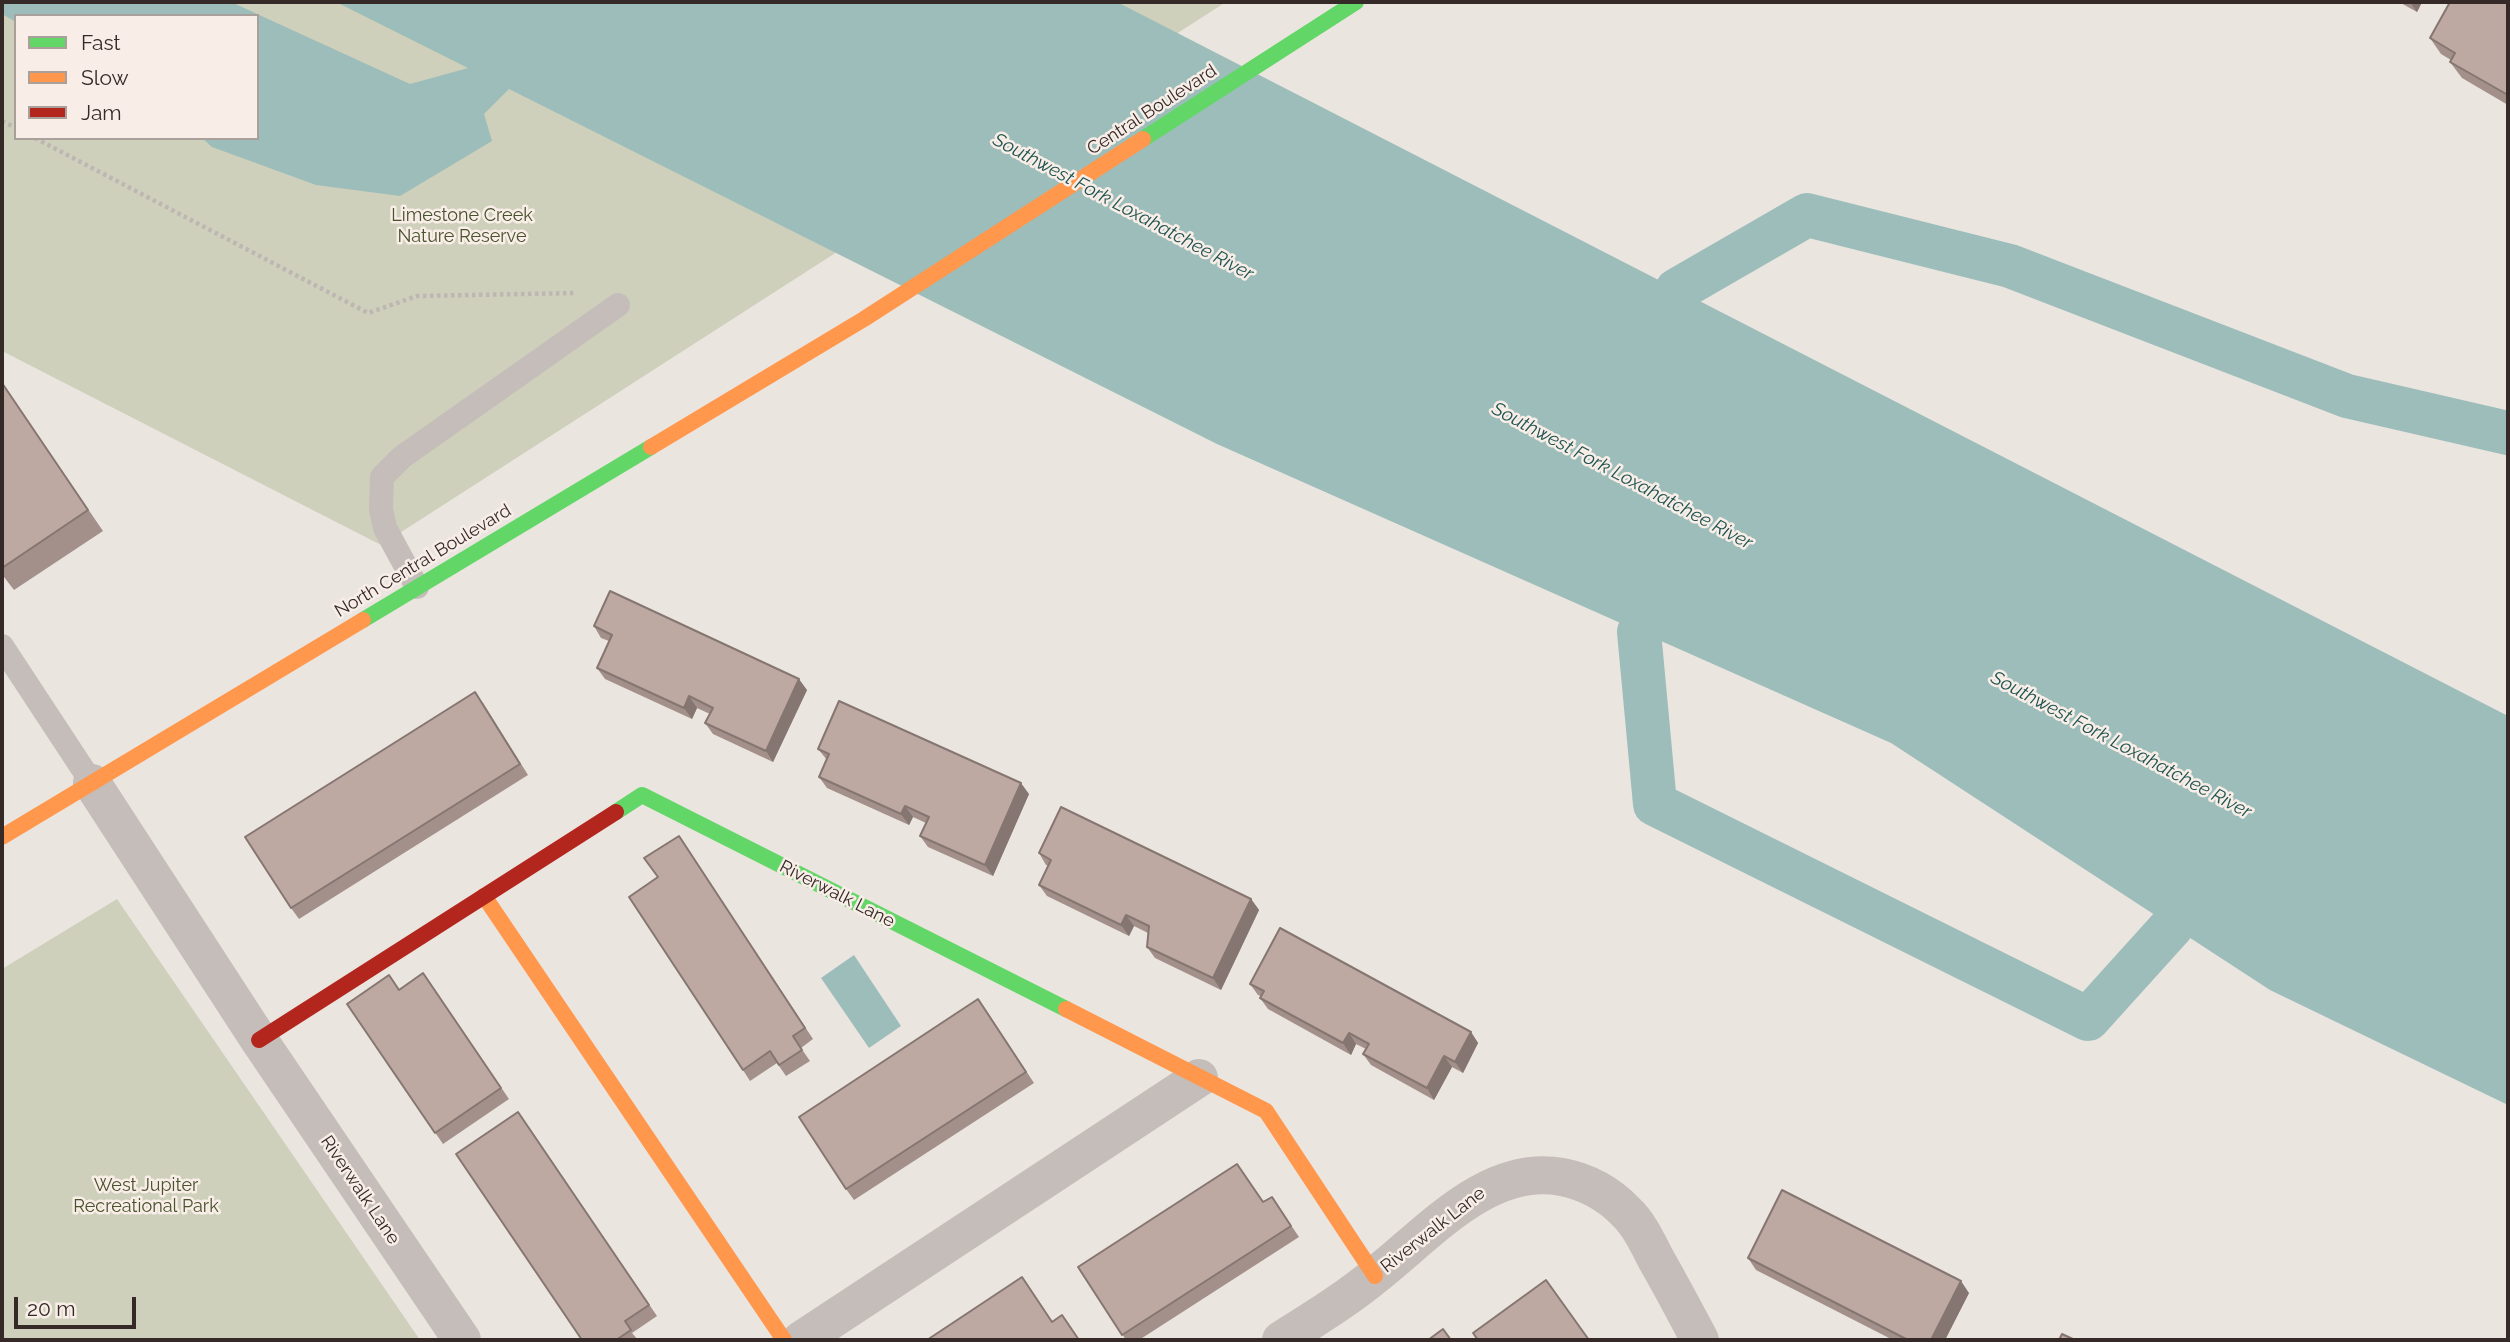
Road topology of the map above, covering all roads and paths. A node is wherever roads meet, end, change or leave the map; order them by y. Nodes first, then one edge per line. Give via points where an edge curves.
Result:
1 (1356, 2) edge
2 (39, 140) edge
3 (618, 305) joint
4 (864, 319) joint
5 (417, 587) junction
6 (2, 646) edge
7 (92, 783) junction
8 (2, 837) edge
9 (484, 896) junction
10 (259, 1040) junction
11 (1199, 1077) junction
12 (1375, 1276) junction
13 (462, 1340) edge
14 (783, 1340) edge
15 (801, 1340) edge
16 (1281, 1340) edge
17 (1700, 1340) edge

1 - 4 street, Central Boulevard
2 - 3 path via 368,313 417,296 608,293
3 - 5 lane via 402,457 382,477 385,528
4 - 5 street, North Central Boulevard
5 - 7 street, North Central Boulevard
6 - 7 lane
7 - 8 street, North Central Boulevard
7 - 10 street, Riverwalk Lane
9 - 10 street, Riverwalk Lane
9 - 11 street, Riverwalk Lane via 642,795
9 - 14 street
10 - 13 street, Riverwalk Lane
11 - 12 street, Riverwalk Lane via 1266,1111
11 - 15 street
12 - 16 street, Riverwalk Lane
12 - 17 street, Riverwalk Lane via 1493,1184 1521,1176 1550,1175 1579,1181 1628,1213

